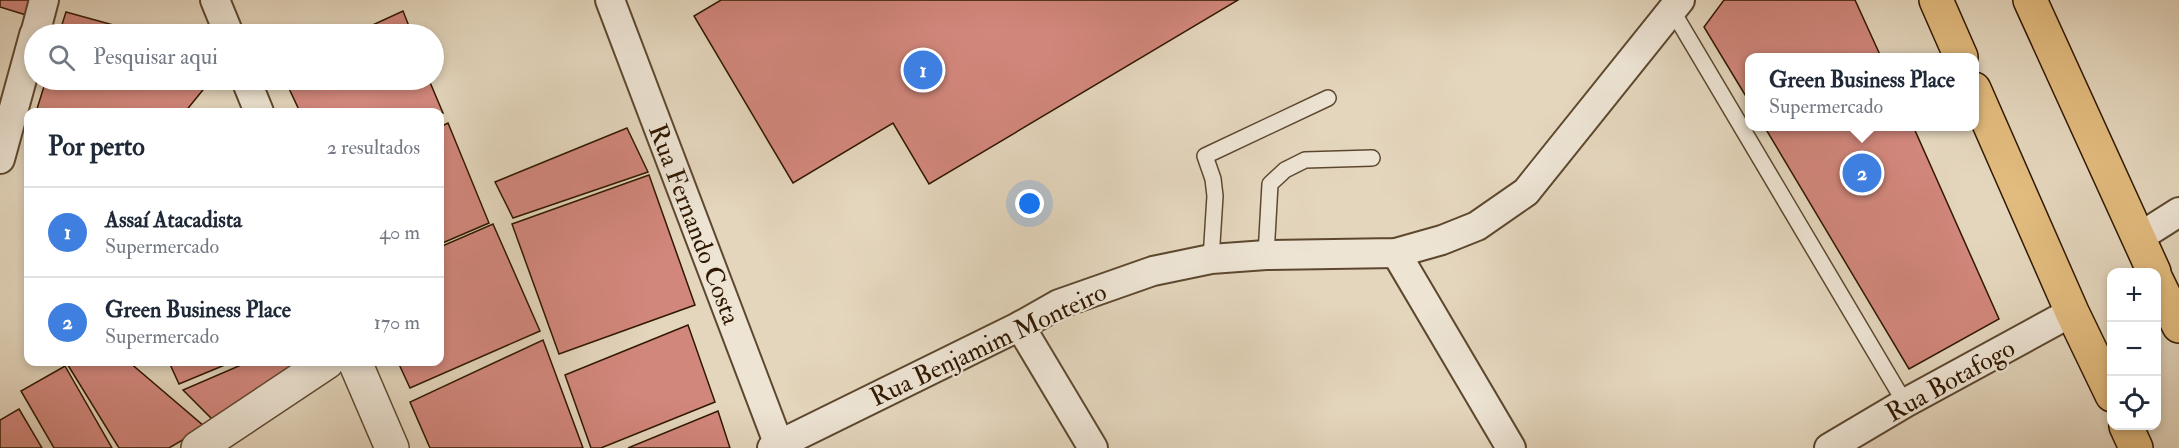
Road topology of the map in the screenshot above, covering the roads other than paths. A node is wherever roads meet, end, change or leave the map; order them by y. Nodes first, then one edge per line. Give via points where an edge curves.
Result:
1 (44, 0) edge
2 (215, 0) edge
3 (610, 0) edge
4 (1935, 0) edge
5 (2030, 0) edge
6 (1676, 5) edge
7 (38, 24) edge
8 (225, 24) edge
9 (1959, 53) edge
10 (24, 74) edge
11 (250, 90) edge
12 (1328, 98) dead end
13 (1979, 100) edge
14 (257, 108) edge
15 (1745, 125) edge
16 (1748, 131) edge
17 (1372, 158) dead end
18 (0, 159) edge
19 (2179, 212) edge
20 (2138, 238) junction
21 (1396, 253) junction
22 (1266, 255) junction
23 (1211, 259) junction
24 (2152, 268) edge
25 (2161, 288) edge
26 (2072, 312) junction
27 (1020, 326) junction
28 (2179, 326) edge
29 (321, 366) edge
30 (357, 366) edge
31 (2107, 385) edge
32 (1905, 404) junction
33 (2128, 430) edge
34 (777, 447) edge
35 (198, 448) edge
36 (392, 448) edge
37 (1093, 448) edge
38 (1511, 448) edge
39 (1828, 448) edge
40 (2136, 448) edge

1 - 7 street
2 - 8 street
3 - 34 street, Rua Fernando Costa
4 - 9 main road
5 - 20 main road
6 - 15 lane
6 - 21 street, Rua Benjamim Monteiro via 1526,192 1477,226
10 - 18 street
11 - 14 street
12 - 23 lane via 1205,156 1215,196
13 - 26 main road
16 - 32 lane
17 - 22 lane via 1305,160 1285,170 1270,184
19 - 20 street
20 - 24 main road
21 - 22 street, Rua Benjamim Monteiro
21 - 38 street
22 - 23 street, Rua Benjamim Monteiro
23 - 27 street, Rua Benjamim Monteiro via 1153,271 1103,288 1059,304
25 - 28 main road
26 - 31 main road
26 - 32 street, Rua Botafogo
27 - 34 street, Rua Benjamim Monteiro
27 - 37 street
29 - 35 street
30 - 36 street
32 - 39 street, Rua Botafogo
33 - 40 main road

